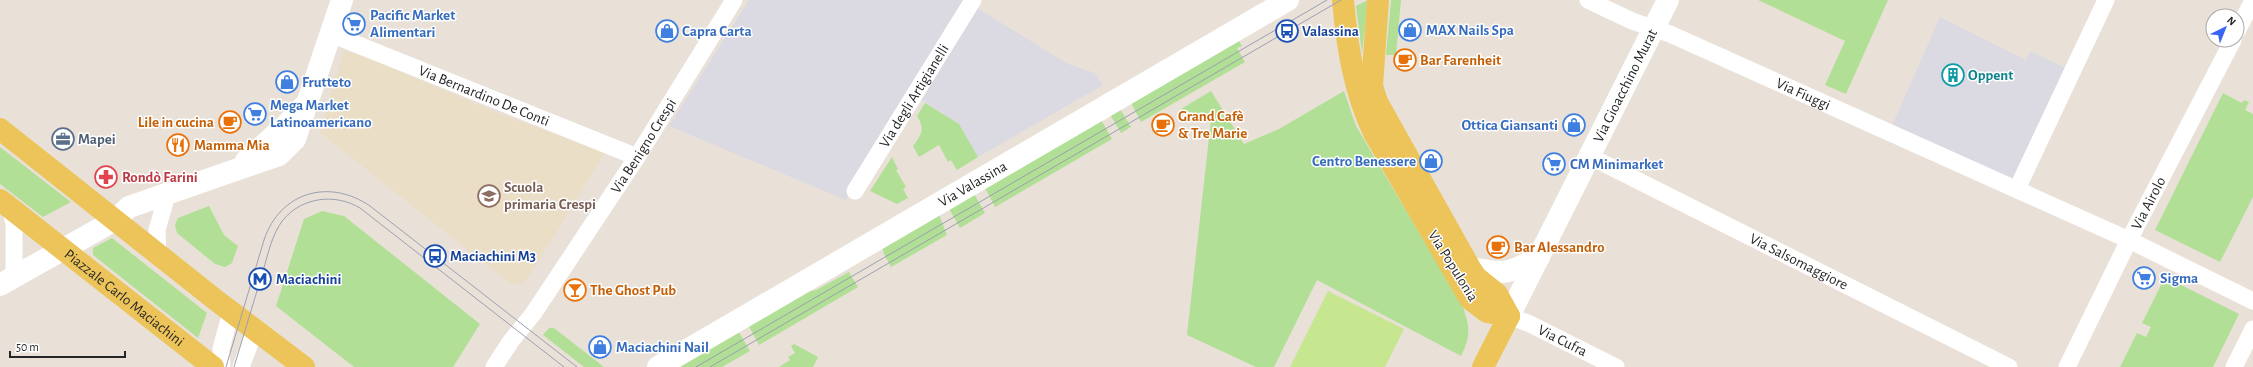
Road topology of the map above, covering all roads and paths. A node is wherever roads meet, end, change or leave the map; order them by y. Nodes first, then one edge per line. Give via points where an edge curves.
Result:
1 (342, 0) edge
2 (734, 0) edge
3 (973, 0) edge
4 (1288, 0) edge
5 (1343, 0) edge
6 (1378, 0) edge
7 (1588, 0) edge
8 (1668, 0) edge
9 (2106, 0) edge
10 (1654, 28) junction
11 (331, 34) junction
12 (2229, 48) edge
13 (307, 103) junction
14 (0, 129) edge
15 (1589, 156) junction
16 (637, 157) junction
17 (238, 167) junction
18 (187, 187) junction
19 (2017, 189) junction
20 (854, 191) dead end
21 (164, 202) junction
22 (5, 204) edge
23 (115, 220) junction
24 (2129, 240) junction
25 (63, 248) junction
26 (158, 255) junction
27 (1539, 257) junction
28 (1470, 268) junction
29 (7, 280) edge
30 (2253, 301) edge
31 (231, 312) junction
32 (1509, 316) junction
33 (2253, 329) edge
34 (252, 338) dead end
35 (213, 367) edge
36 (222, 367) edge
37 (241, 367) edge
38 (304, 367) edge
39 (494, 367) edge
40 (658, 367) edge
41 (1483, 367) edge
42 (1616, 367) edge
43 (2009, 367) edge
44 (2067, 367) edge
45 (2234, 367) edge

1 - 11 main road
2 - 16 street, Via Benigno Crespi
3 - 20 street, Via degli Artigianelli
4 - 40 main road, Via Valassina
5 - 32 main road, Via Populonia via 1352,72 1364,112 1374,133 1470,299 1487,312
6 - 28 main road, Via Populonia via 1372,86 1377,102
7 - 10 street, Via Fiuggi via 1632,21
8 - 10 main road, Via Gioacchino Murat
9 - 19 street
10 - 15 main road, Via Gioacchino Murat
10 - 19 street, Via Fiuggi
11 - 13 main road
11 - 16 street, Via Bernardino De Conti
12 - 24 street, Via Airolo
13 - 17 main road, Piazzale Carlo Maciachini
13 - 17 main road, Piazzale Carlo Maciachini via 295,139 279,155
14 - 23 main road
15 - 27 main road, Via Gioacchino Murat
15 - 43 street, Via Salsomaggiore
16 - 39 street, Via Benigno Crespi via 533,314
17 - 18 main road, Piazzale Carlo Maciachini
18 - 21 main road, Piazzale Carlo Maciachini
18 - 23 main road, Piazzale Carlo Maciachini via 129,206
19 - 24 street, Via Fiuggi
21 - 23 main road, Piazzale Carlo Maciachini via 138,217
21 - 26 street via 157,230
22 - 25 main road
22 - 29 street via 14,224
23 - 25 main road, Piazzale Carlo Maciachini
23 - 26 main road
24 - 30 street, Via Fiuggi
24 - 44 street, Via Airolo
25 - 29 main road
25 - 35 main road, Piazzale Carlo Maciachini
26 - 31 main road
27 - 28 main road via 1503,273
27 - 32 main road, Via Gioacchino Murat
28 - 32 main road, Via Populonia via 1476,277 1497,294
31 - 36 street via 221,349
31 - 38 main road
32 - 41 main road, Via Gioacchino Murat
32 - 42 street, Via Cufra
33 - 45 street
34 - 37 street

